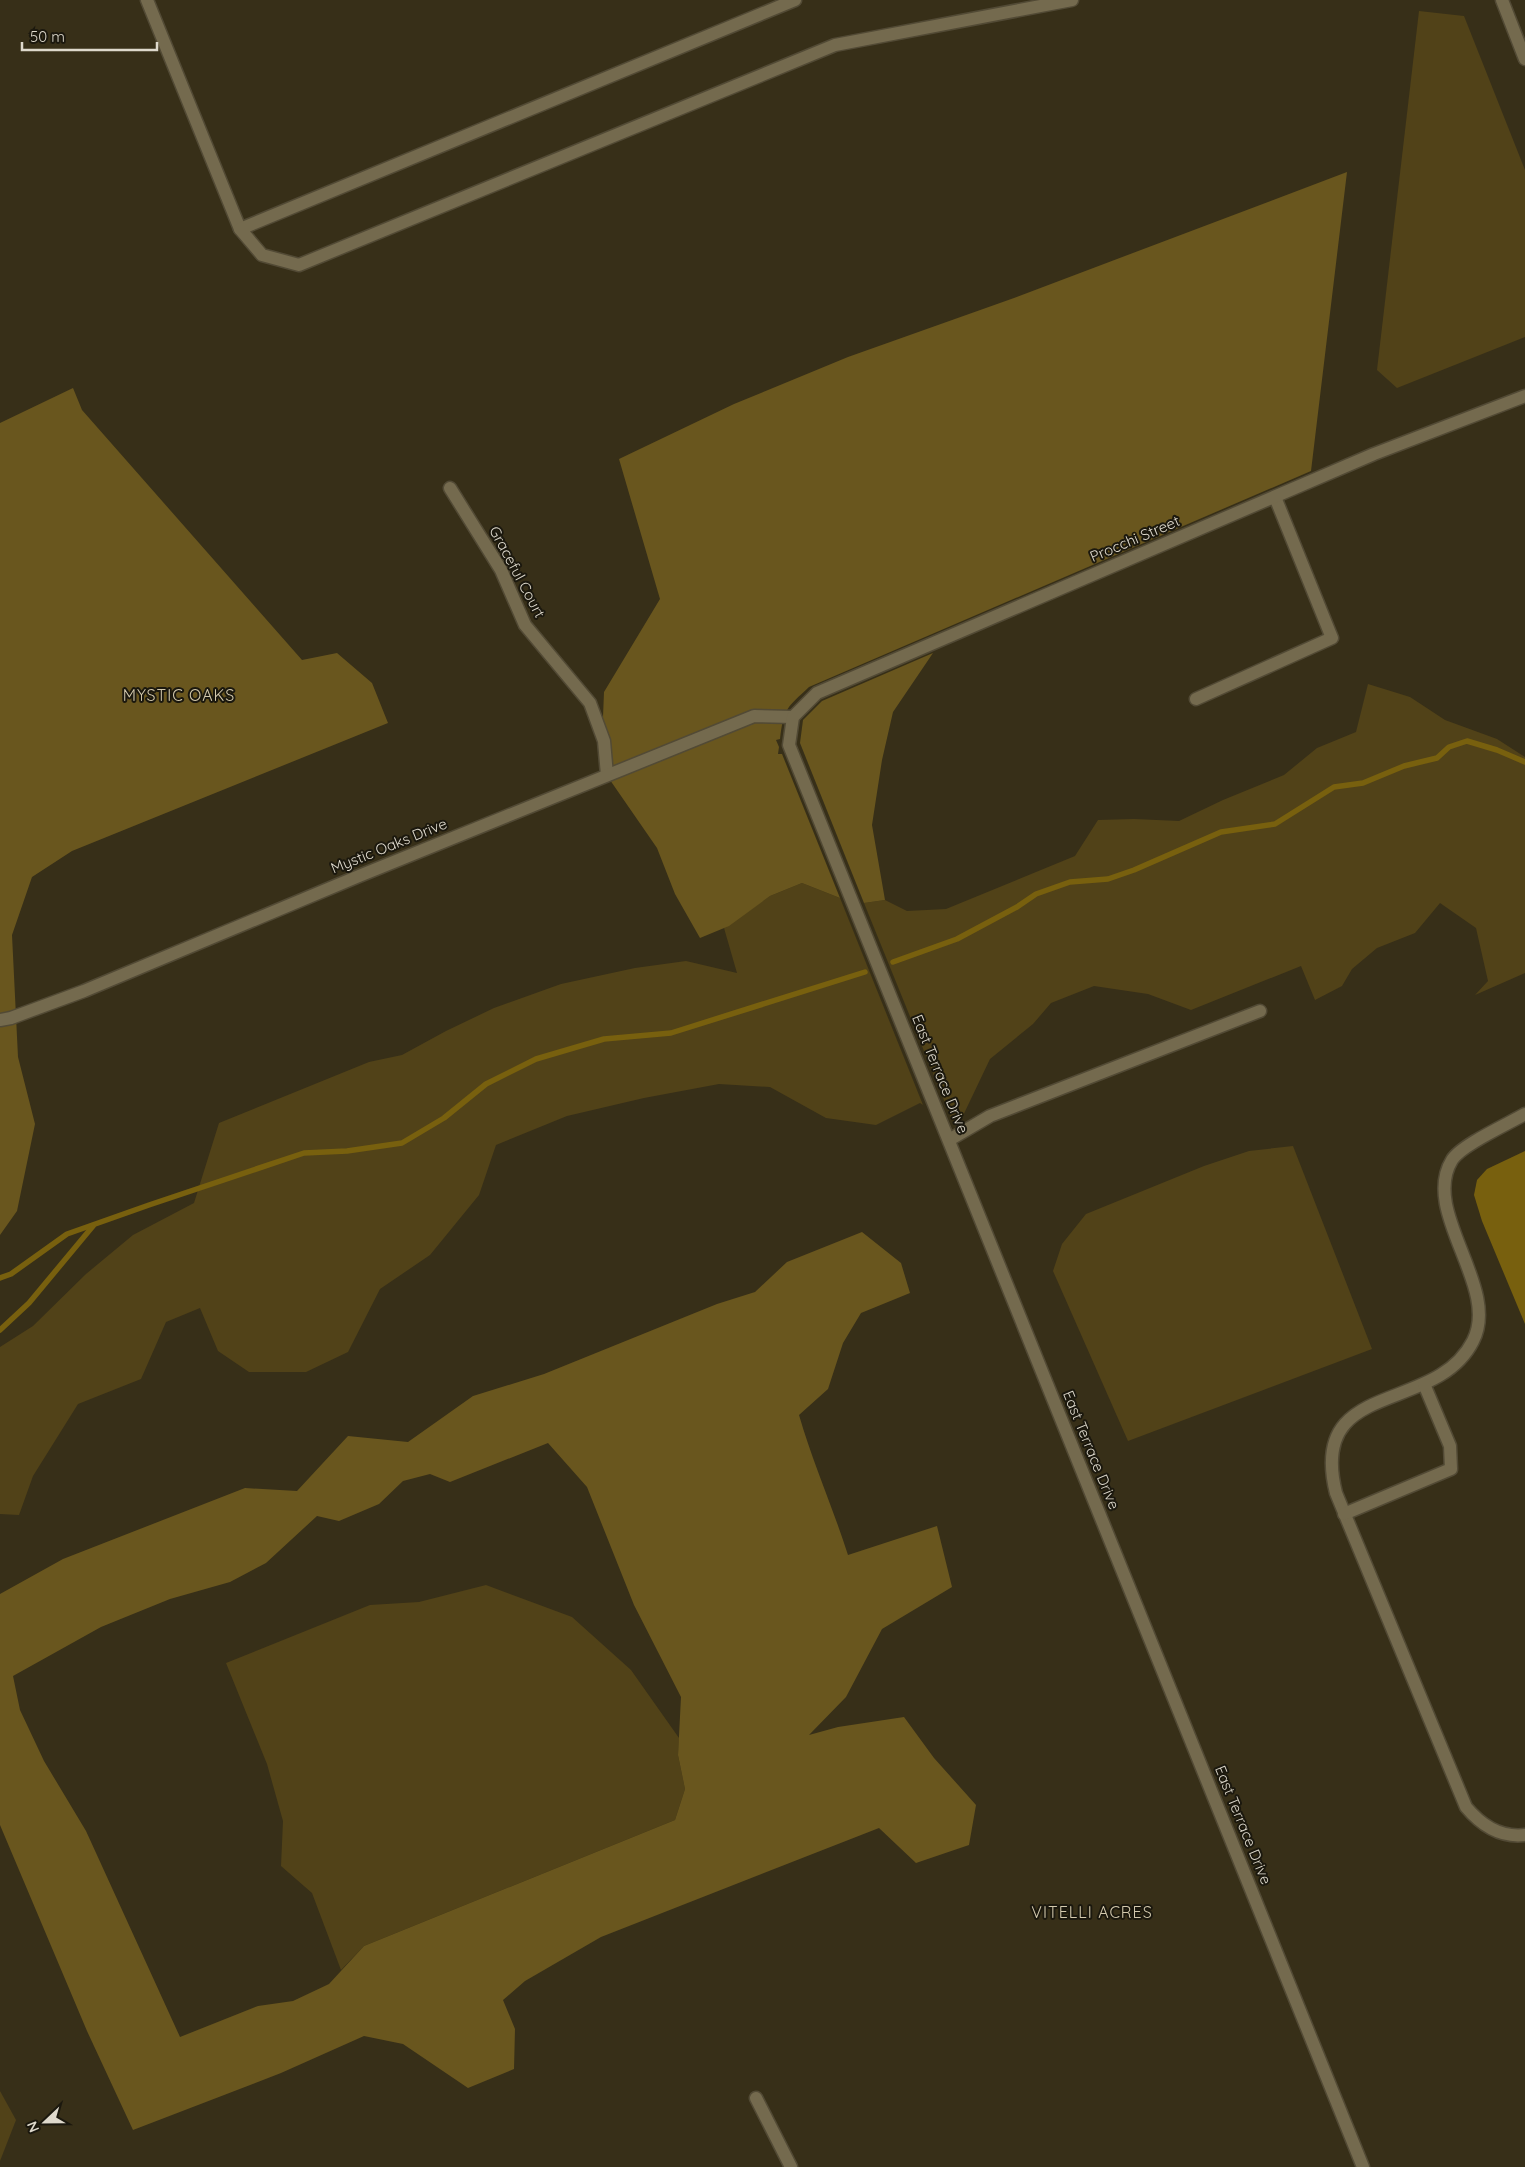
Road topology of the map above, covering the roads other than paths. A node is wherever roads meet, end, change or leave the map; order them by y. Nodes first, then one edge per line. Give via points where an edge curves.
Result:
1 (147, 0) edge
2 (795, 0) edge
3 (1072, 0) edge
4 (1502, 0) edge
5 (1525, 59) edge
6 (240, 229) junction
7 (1525, 396) edge
8 (450, 488) dead end
9 (1275, 498) junction
10 (1196, 699) dead end
11 (793, 717) junction
12 (607, 775) junction
13 (1260, 1012) dead end
14 (0, 1020) edge
15 (1525, 1114) edge
16 (949, 1140) junction
17 (1424, 1384) junction
18 (1344, 1514) junction
19 (1525, 1835) edge
20 (756, 2098) dead end
21 (791, 2167) edge
22 (1363, 2167) edge

1 - 6 street
2 - 6 street
3 - 6 street via 834,45 299,265 262,255
4 - 5 street
7 - 9 street, Procchi Street via 1374,454
8 - 12 street, Graceful Court via 501,570 525,625 590,703 604,741
9 - 10 street via 1332,638
9 - 11 street, Procchi Street via 817,693
11 - 12 street, Mystic Oaks Drive via 754,716
11 - 16 street, East Terrace Drive via 789,745
12 - 14 street, Mystic Oaks Drive via 84,991
13 - 16 street via 990,1116
15 - 17 street via 1452,1159 1445,1190 1447,1208 1480,1305 1480,1322 1466,1356 1452,1369
16 - 22 street, East Terrace Drive
17 - 18 street via 1370,1406 1353,1415 1342,1426 1334,1442 1331,1465
17 - 18 street via 1450,1446 1451,1469
18 - 19 street via 1466,1807 1483,1824 1499,1832
20 - 21 street

